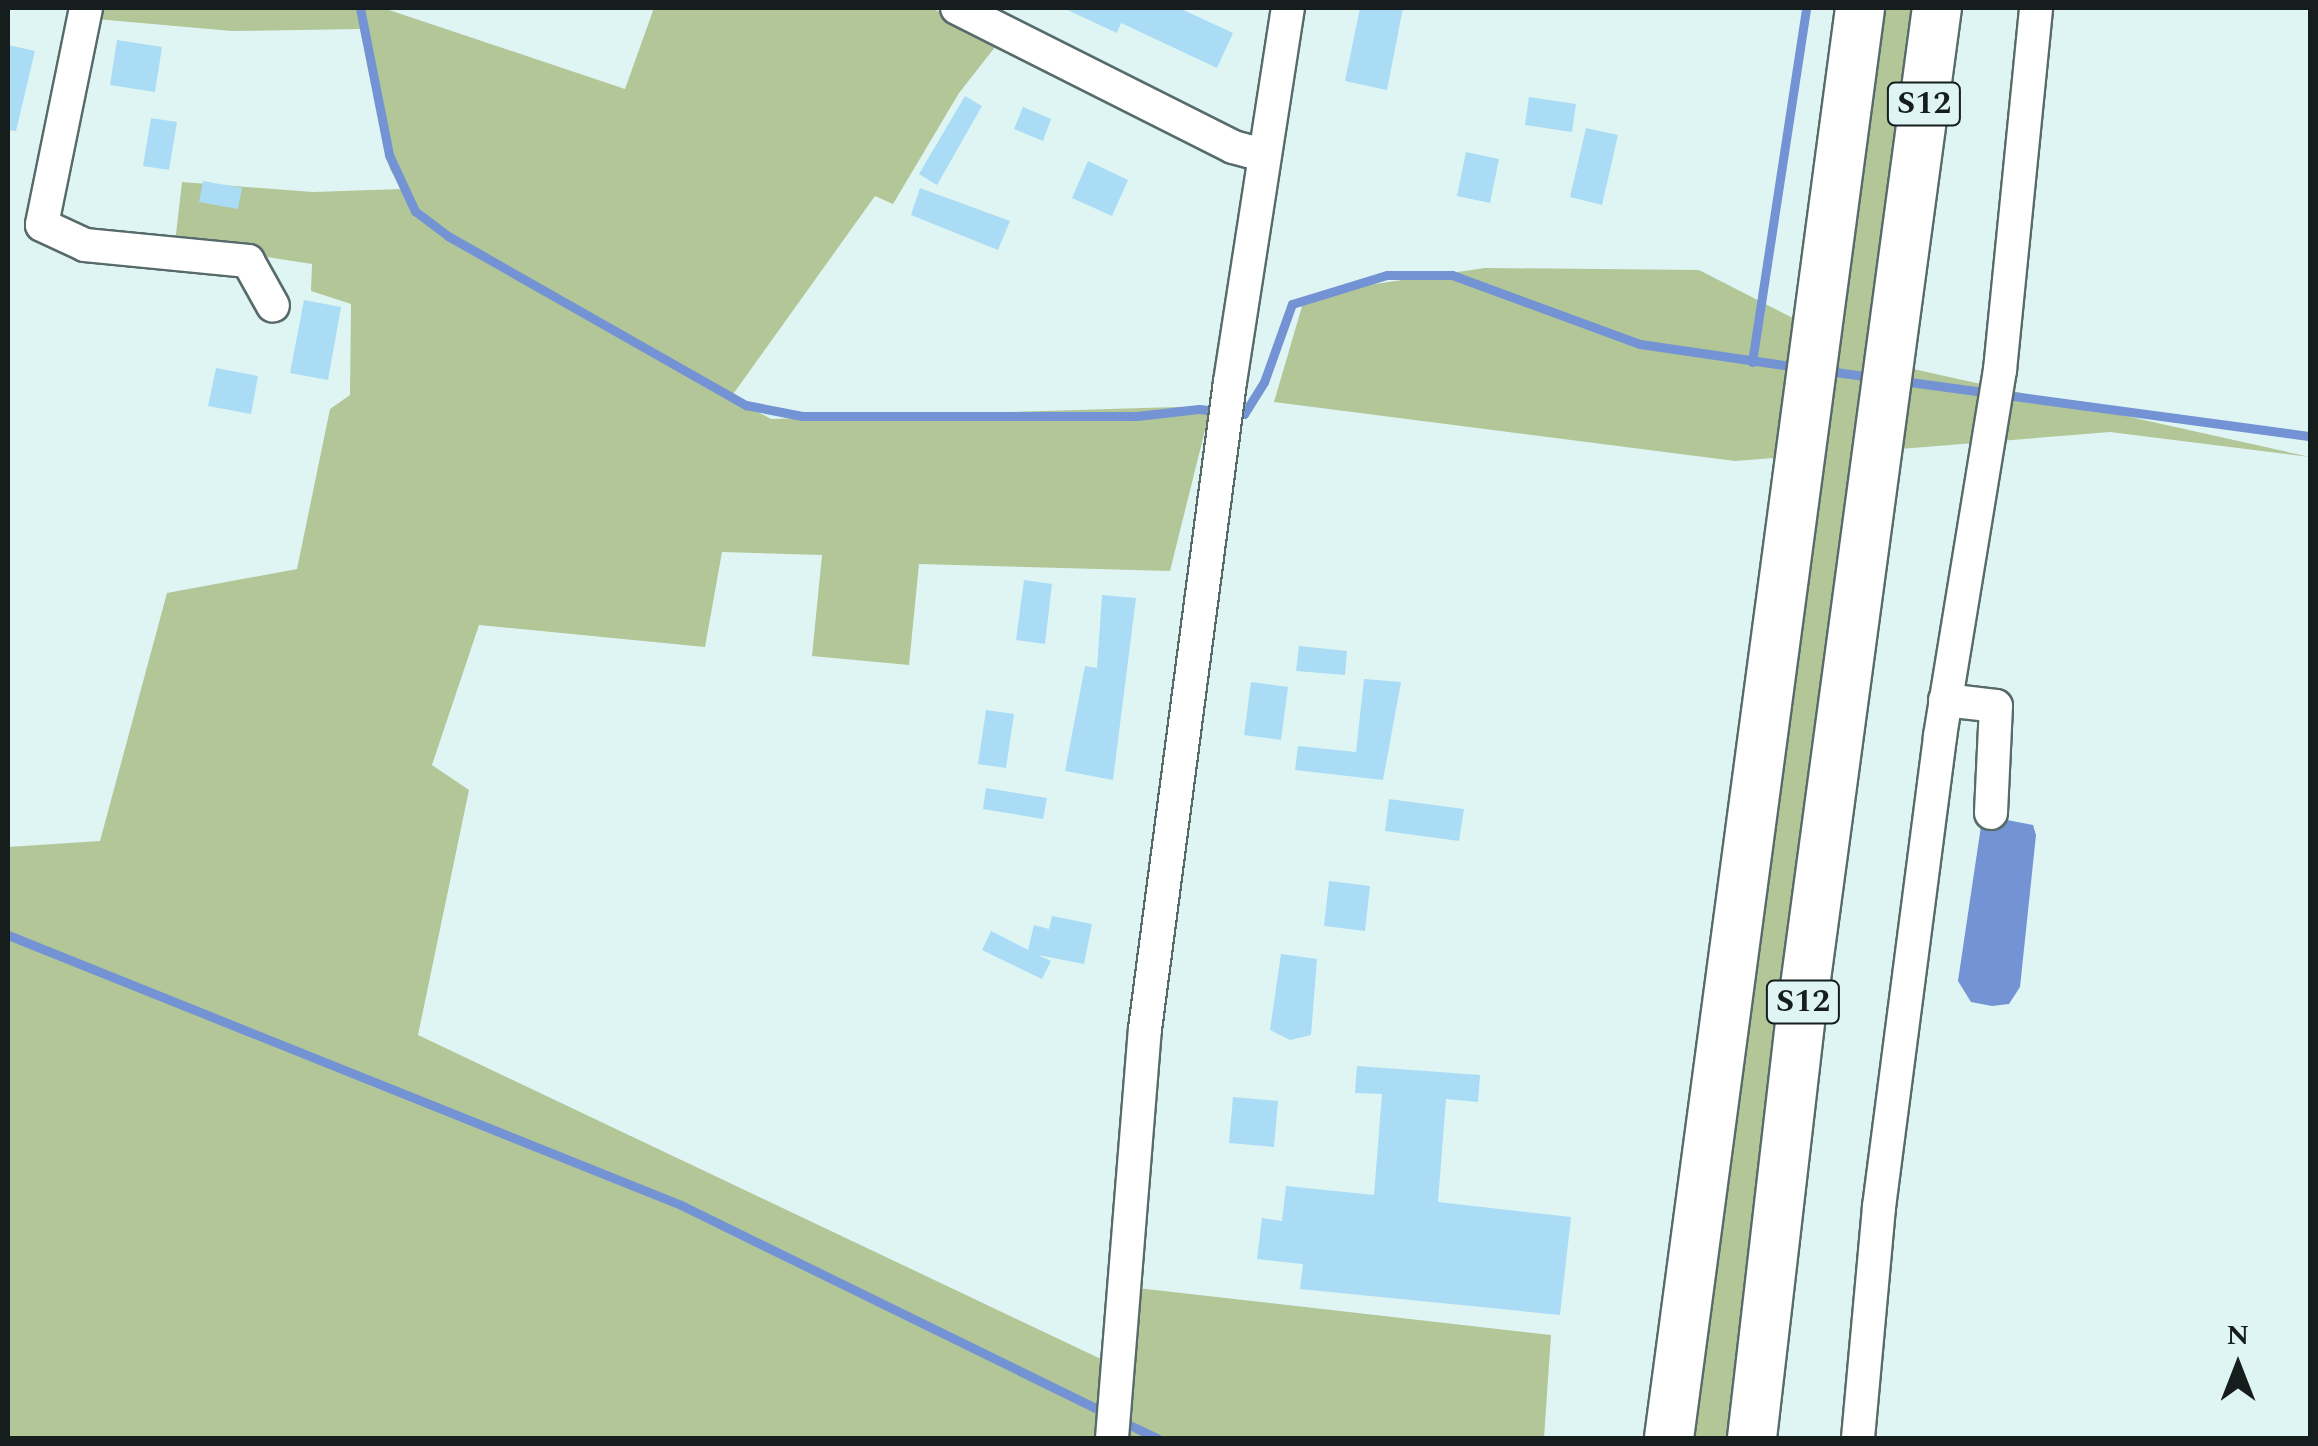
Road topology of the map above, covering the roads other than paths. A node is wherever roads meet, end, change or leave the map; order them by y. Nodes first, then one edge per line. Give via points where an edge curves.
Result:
1 (86, 8) edge
2 (958, 8) edge
3 (1288, 8) edge
4 (1860, 8) edge
5 (1937, 8) edge
6 (2036, 8) edge
7 (1262, 155) junction
8 (273, 306) dead end
9 (1945, 700) junction
10 (1991, 813) dead end
11 (1112, 1438) edge
12 (1669, 1438) edge
13 (1752, 1438) edge
14 (1858, 1438) edge

1 - 8 street via 42,226 85,244 248,262
2 - 7 street via 1232,147
3 - 7 street
4 - 12 highway, S12
5 - 13 highway, S12
6 - 9 street via 2000,370
7 - 11 street via 1145,1029
9 - 10 street via 1996,706
9 - 14 street via 1879,1207

